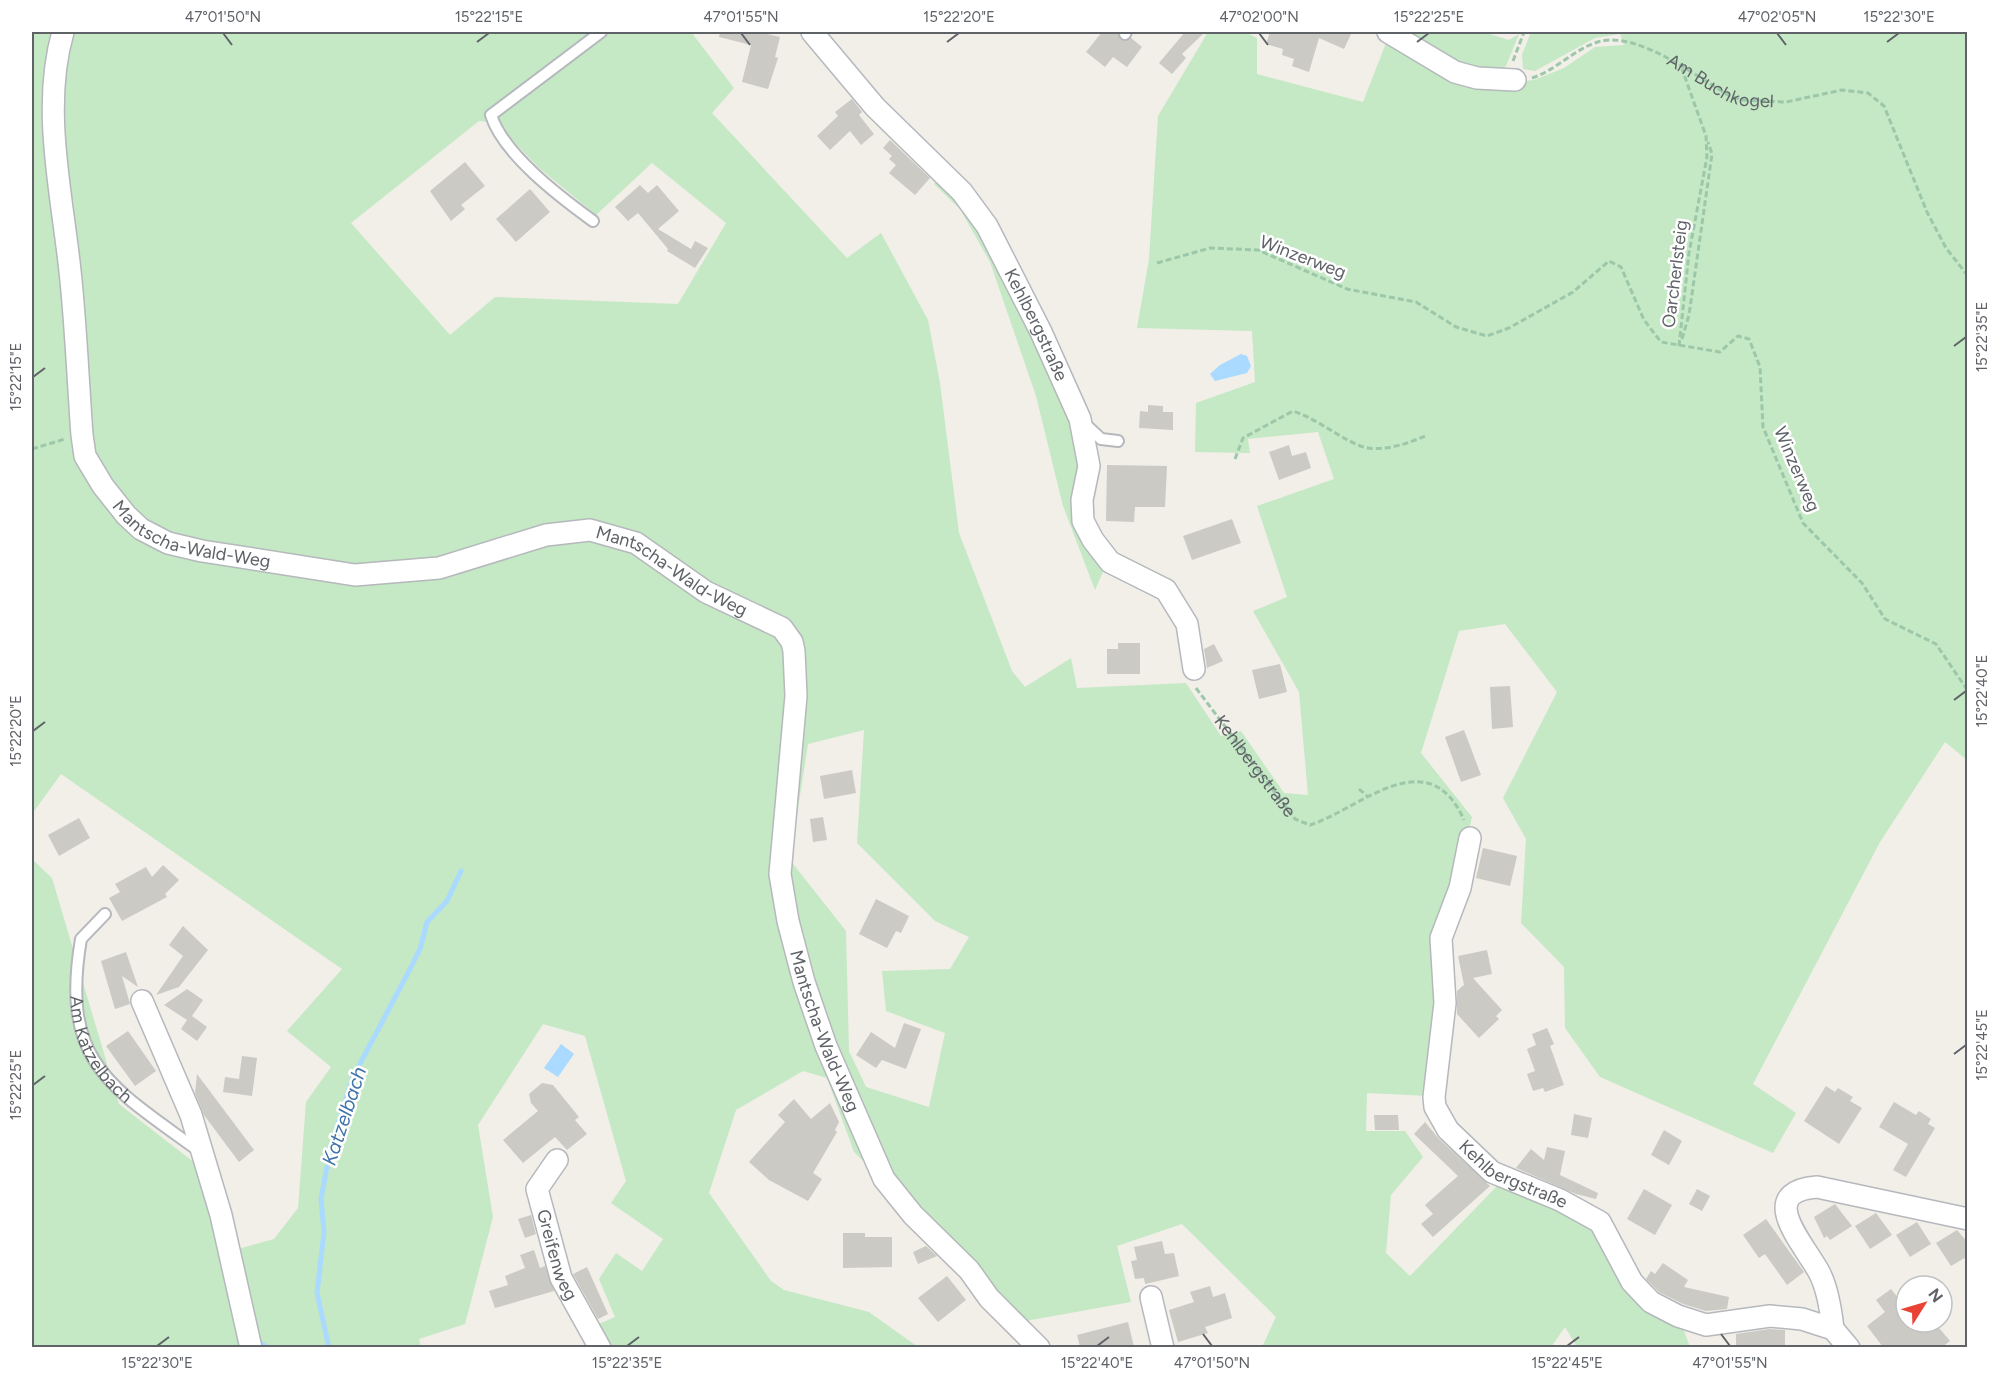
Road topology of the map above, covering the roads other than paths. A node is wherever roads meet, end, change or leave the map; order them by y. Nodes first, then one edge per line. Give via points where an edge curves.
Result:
1 (63, 32) edge
2 (601, 32) edge
3 (812, 32) edge
4 (1388, 32) edge
5 (1511, 79) road end
6 (592, 221) dead end
7 (1080, 419) junction
8 (1118, 441) dead end
9 (1194, 669) road end
10 (1470, 838) road end
11 (105, 914) dead end
12 (142, 1001) dead end
13 (202, 1153) junction
14 (557, 1160) dead end
15 (1968, 1219) edge
16 (1151, 1297) dead end
17 (1833, 1329) junction
18 (251, 1347) edge
19 (600, 1347) edge
20 (1039, 1347) edge
21 (1163, 1347) edge
22 (1848, 1347) edge

1 - 20 street, Mantscha-Wald-Weg via 57,57 53,118 73,294 82,435 85,456 103,486 141,529 168,543 355,575 439,568 546,535 590,530 636,543 706,592 782,628 794,651 796,696 780,874 804,982 826,1046 884,1179 913,1215 969,1270 989,1298
2 - 6 lane via 491,115 495,130 536,174
3 - 7 street, Kehlbergstraße via 875,107 962,192 987,226
4 - 5 street via 1455,72 1478,78
7 - 8 lane via 1101,439
7 - 9 street, Kehlbergstraße via 1089,466 1082,500 1083,521 1110,562 1166,590 1187,624
10 - 17 street, Kehlbergstraße via 1460,888 1441,938 1445,1002 1434,1097 1448,1130 1499,1177 1560,1200 1600,1222 1632,1282 1646,1299 1665,1310 1706,1325 1770,1316 1802,1318
11 - 13 lane, Am Katzelbach via 81,939 76,1014 81,1034 104,1077 122,1095
12 - 13 street via 191,1115
13 - 18 street
14 - 19 street, Greifenweg via 537,1189 561,1278
15 - 17 street via 1817,1187 1792,1194 1786,1205 1788,1218 1821,1276
16 - 21 street
17 - 22 street

